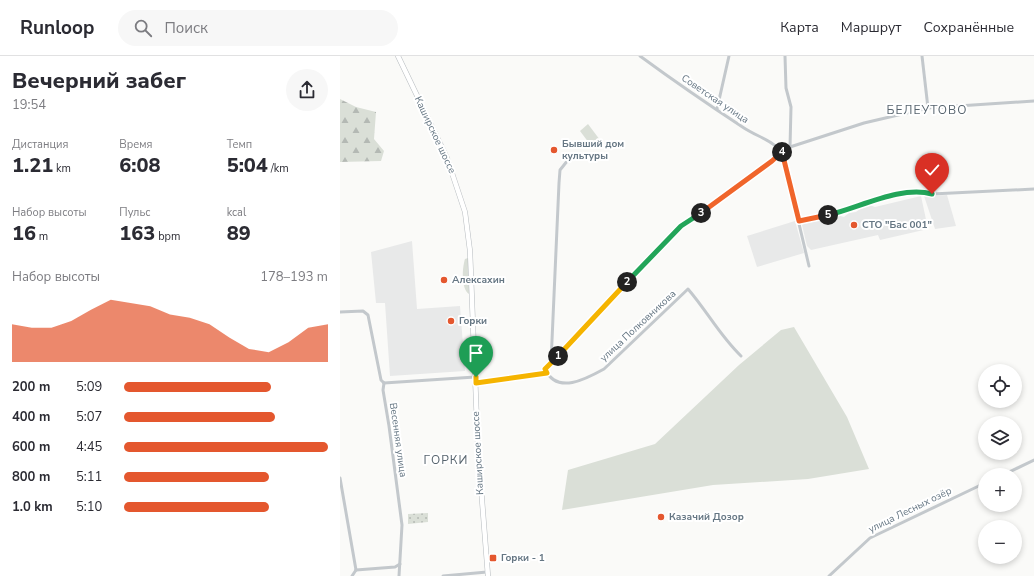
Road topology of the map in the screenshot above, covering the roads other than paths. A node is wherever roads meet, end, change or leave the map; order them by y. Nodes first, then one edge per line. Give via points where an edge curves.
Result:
1 (398, 56) edge
2 (640, 56) edge
3 (729, 56) edge
4 (785, 56) edge
5 (922, 56) edge
6 (1034, 102) edge
7 (928, 108) junction
8 (717, 109) junction
9 (790, 147) junction
10 (782, 152) junction
11 (572, 155) dead end
12 (1034, 189) edge
13 (799, 221) junction
14 (808, 266) dead end
15 (340, 312) edge
16 (741, 356) dead end
17 (551, 363) junction
18 (547, 373) junction
19 (476, 377) junction
20 (384, 383) junction
21 (476, 383) junction
22 (1034, 460) edge
23 (1017, 468) edge
24 (340, 478) edge
25 (978, 486) edge
26 (400, 564) junction
27 (356, 570) junction
28 (488, 574) edge
29 (352, 576) edge
30 (399, 576) edge
31 (443, 576) edge
32 (829, 576) edge

1 - 19 main road, Каширское шоссе via 447,158 464,212 470,251
2 - 8 street, Советская улица
3 - 8 street
4 - 9 street via 786,88 791,106
5 - 7 street
6 - 7 street
7 - 9 street via 864,123
8 - 10 street, Советская улица via 745,129 777,146
9 - 10 street
10 - 13 street
10 - 17 street via 681,226
11 - 17 street via 560,170
12 - 13 street via 932,194 921,191
13 - 14 street
15 - 20 street, Весенняя улица via 363,311 368,315 381,380
16 - 18 street, улица Полковникова via 719,332 688,289 604,369 589,378 563,384
17 - 18 street via 545,369
18 - 21 street
19 - 20 street
19 - 21 main road, Каширское шоссе
20 - 26 street, Весенняя улица via 382,390 402,525
21 - 28 main road, Каширское шоссе via 479,480
22 - 23 street
24 - 27 street
25 - 32 street, улица Лесных озёр via 870,538
26 - 27 street via 395,567
26 - 30 street, Весенняя улица
27 - 29 street
28 - 31 street

